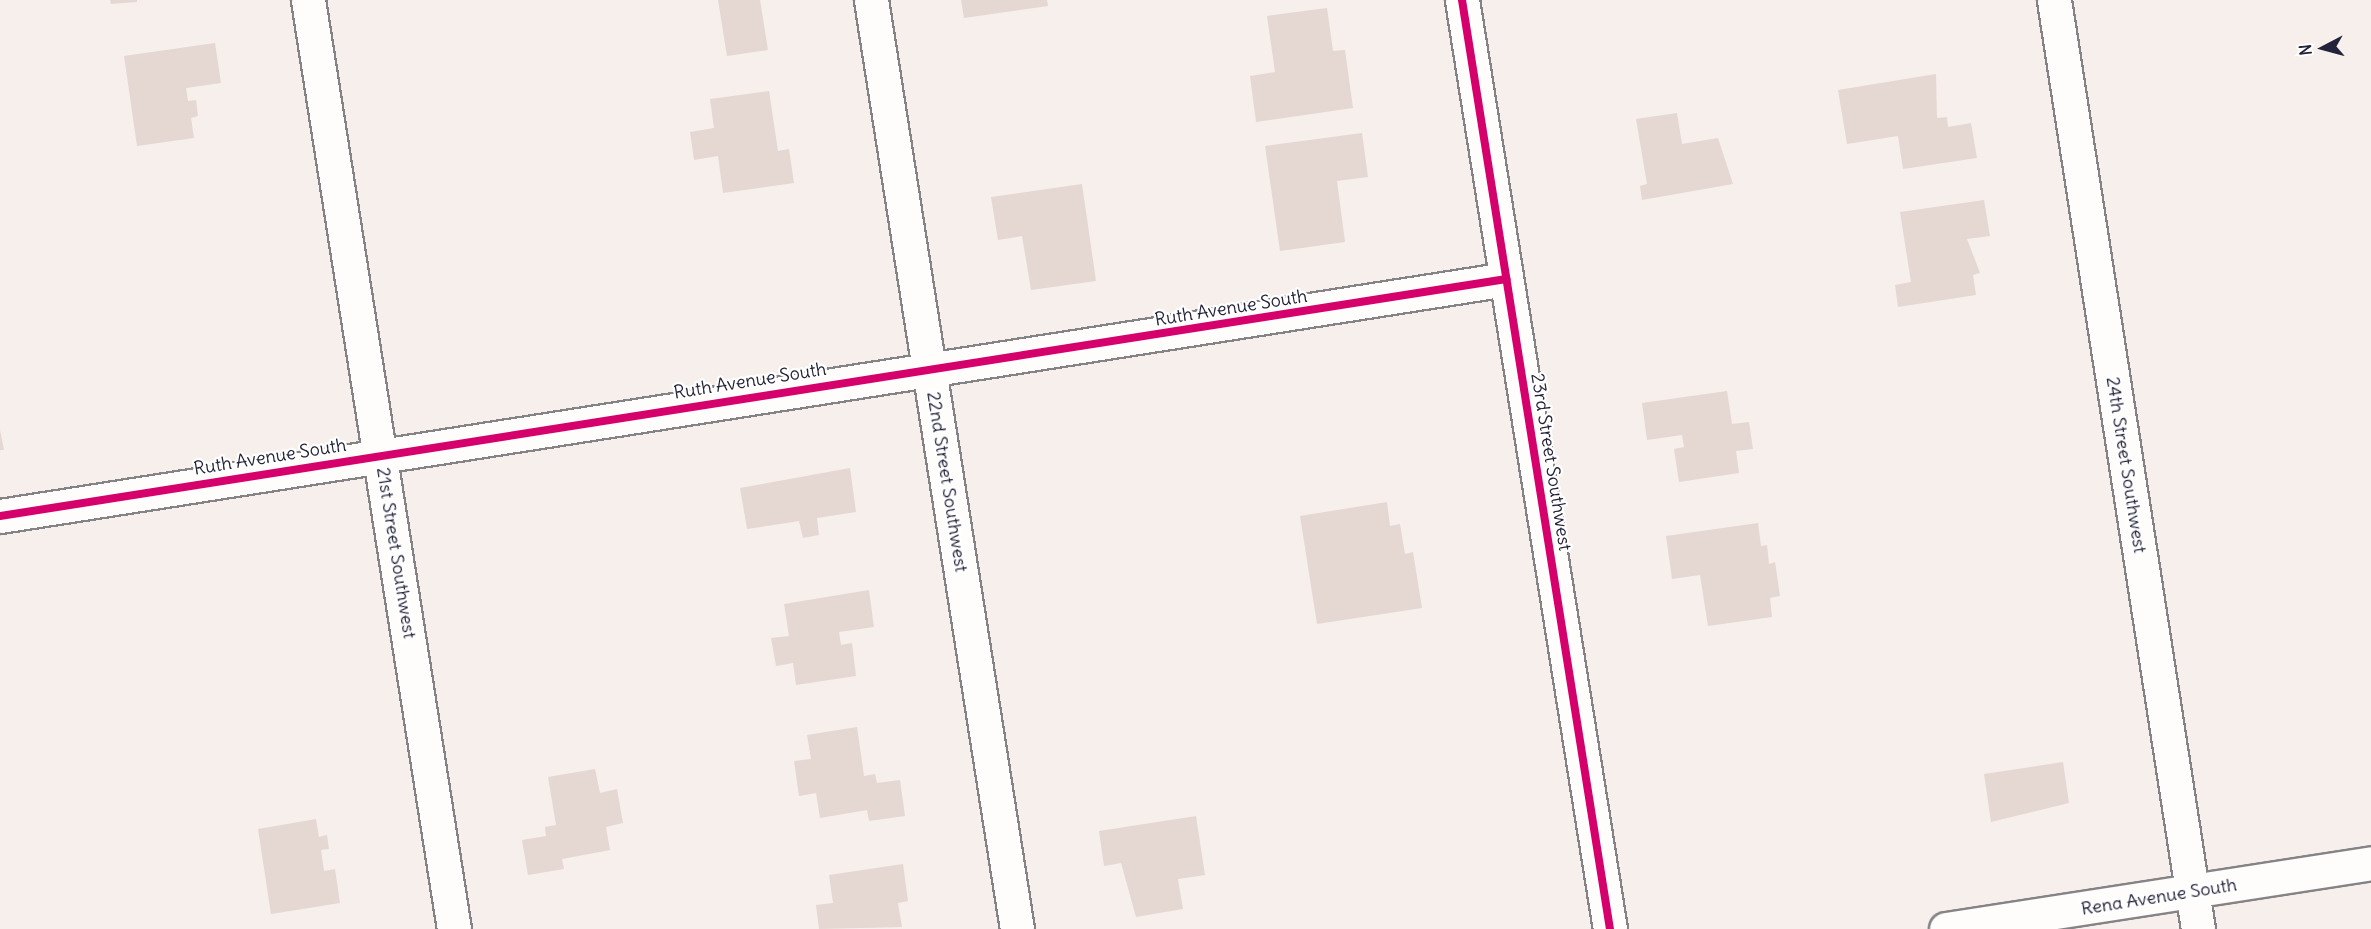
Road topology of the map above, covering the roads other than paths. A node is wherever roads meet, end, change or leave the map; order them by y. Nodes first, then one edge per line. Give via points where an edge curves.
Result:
1 (308, 0) edge
2 (872, 0) edge
3 (1462, 0) edge
4 (2054, 0) edge
5 (1506, 279) junction
6 (929, 368) junction
7 (381, 454) junction
8 (0, 516) edge
9 (2371, 864) edge
10 (2192, 892) junction
11 (454, 929) edge
12 (1017, 929) edge
13 (1610, 929) edge
14 (1946, 929) edge
15 (2198, 929) edge

1 - 7 street, 21st Street Southwest
2 - 6 street, 22nd Street Southwest
3 - 5 street, 23rd Street Southwest
4 - 10 street, 24th Street Southwest
5 - 6 street, Ruth Avenue South
5 - 13 street, 23rd Street Southwest
6 - 7 street, Ruth Avenue South
6 - 12 street, 22nd Street Southwest
7 - 8 street, Ruth Avenue South
7 - 11 street, 21st Street Southwest
9 - 10 street, Rena Avenue South
10 - 14 street, Rena Avenue South
10 - 15 street, 24th Street Southwest

